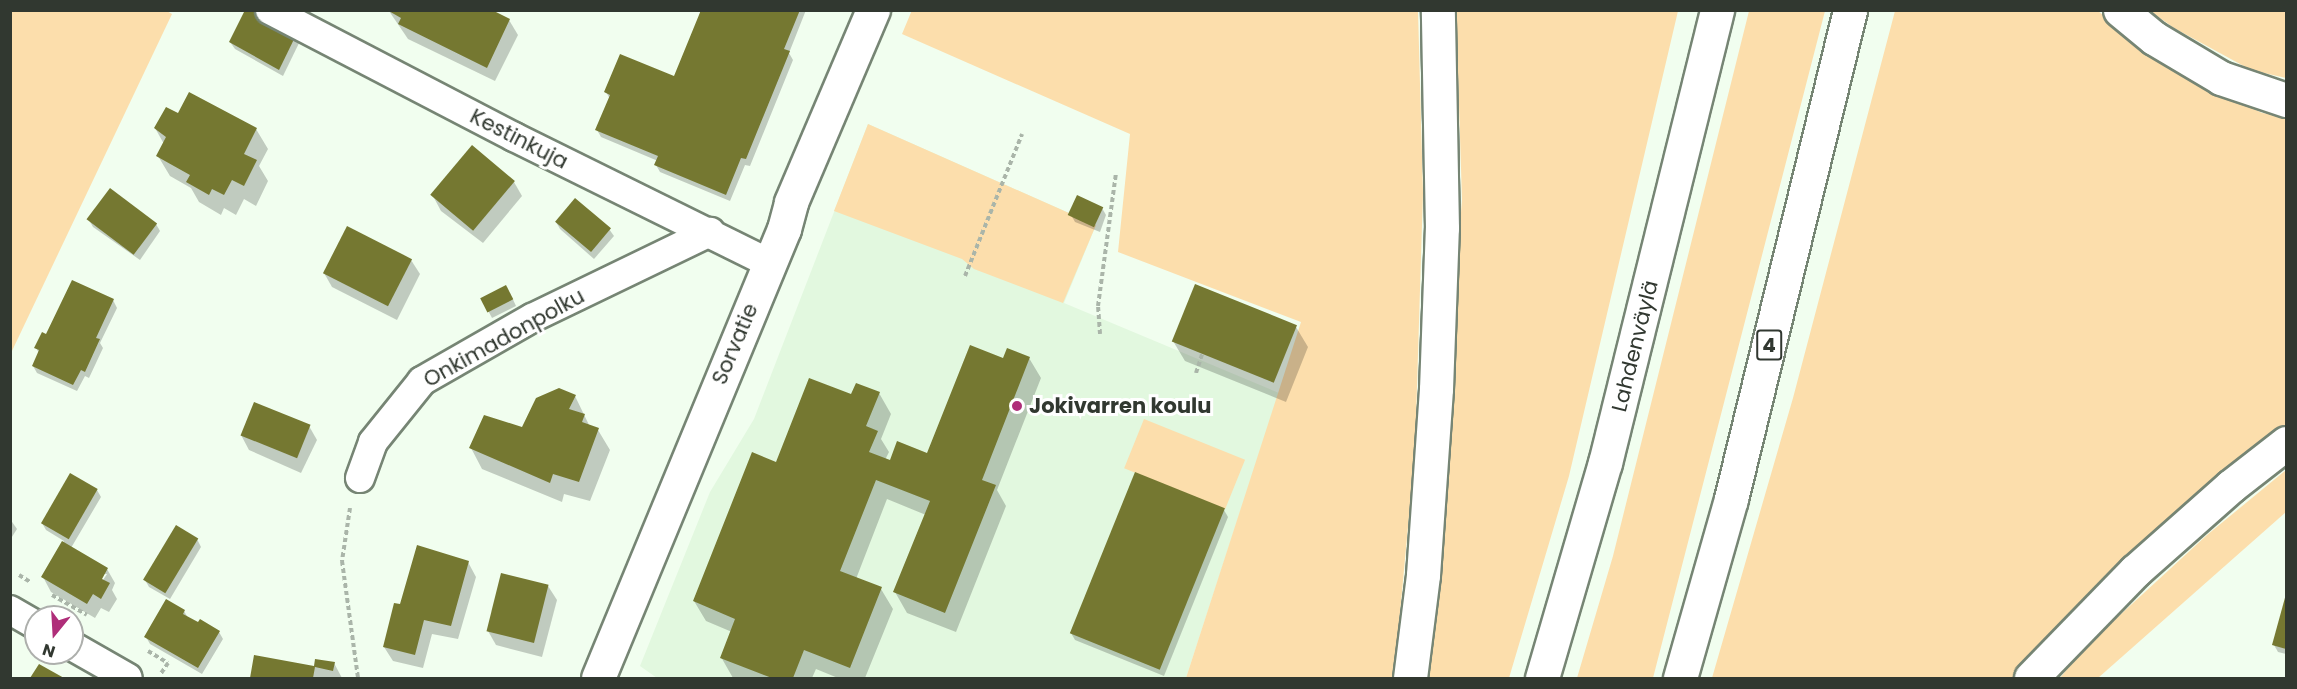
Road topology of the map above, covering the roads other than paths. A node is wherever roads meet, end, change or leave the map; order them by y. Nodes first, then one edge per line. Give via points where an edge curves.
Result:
1 (270, 10) edge
2 (873, 10) edge
3 (1438, 10) edge
4 (1717, 10) edge
5 (1850, 10) edge
6 (2120, 10) edge
7 (2286, 100) edge
8 (710, 232) junction
9 (769, 263) junction
10 (2286, 443) edge
11 (360, 478) road end
12 (10, 610) edge
13 (24, 618) edge
14 (84, 653) edge
15 (128, 678) edge
16 (598, 678) edge
17 (1410, 678) edge
18 (1542, 678) edge
19 (1680, 678) edge
20 (2031, 678) edge

1 - 8 street, Kestinkuja via 514,137
2 - 9 main road, Sorvatie
3 - 17 main road via 1442,228 1436,389 1423,575
4 - 18 main road, Lahdenväylä via 1605,463
5 - 19 main road, 4 via 1731,499
6 - 7 main road via 2154,38 2221,78
8 - 9 street, Kestinkuja
8 - 11 street, Onkimadonpolku via 532,318 422,381 373,442
9 - 16 main road, Sorvatie
10 - 20 main road via 2135,571
12 - 13 street
14 - 15 street

